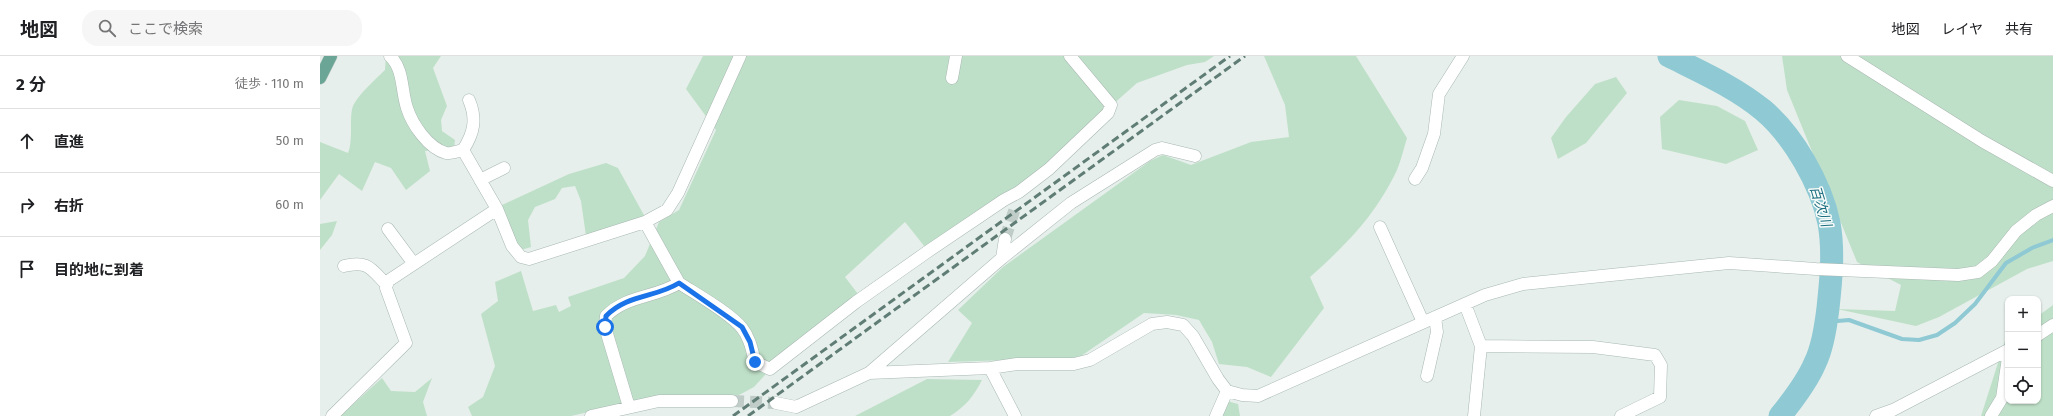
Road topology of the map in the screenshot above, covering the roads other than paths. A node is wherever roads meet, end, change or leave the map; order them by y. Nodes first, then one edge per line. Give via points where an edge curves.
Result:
1 (331, 56) edge
2 (390, 56) edge
3 (740, 56) edge
4 (956, 56) edge
5 (1070, 56) edge
6 (1463, 56) edge
7 (1847, 56) edge
8 (320, 78) edge
9 (952, 78) dead end
10 (469, 100) dead end
11 (463, 150) junction
12 (1195, 156) dead end
13 (504, 168) dead end
14 (480, 180) junction
15 (1415, 180) dead end
16 (2053, 181) edge
17 (1019, 192) junction
18 (1016, 205) tunnel mouth
19 (2053, 206) edge
20 (497, 209) junction
21 (645, 222) junction
22 (1380, 227) dead end
23 (388, 229) dead end
24 (1005, 239) tunnel mouth
25 (1002, 258) junction
26 (414, 264) junction
27 (344, 266) dead end
28 (679, 283) junction
29 (387, 285) junction
30 (1466, 304) junction
31 (1435, 317) junction
32 (1423, 322) junction
33 (2053, 325) edge
34 (2041, 333) edge
35 (1481, 346) junction
36 (2005, 352) edge
37 (990, 368) junction
38 (2006, 368) edge
39 (869, 373) junction
40 (1427, 376) dead end
41 (1227, 391) junction
42 (732, 401) tunnel mouth
43 (776, 404) tunnel mouth
44 (629, 407) junction
45 (796, 412) edge
46 (332, 416) edge
47 (591, 416) edge
48 (1015, 416) edge
49 (1216, 416) edge
50 (1474, 416) edge
51 (1621, 416) edge
52 (1876, 416) edge
53 (1992, 416) edge

1 - 8 main road
2 - 11 street via 398,66 407,108 417,128 435,148 447,153
3 - 21 street via 678,193 667,210
4 - 9 street
5 - 17 street via 1111,105 1108,113 1049,169
6 - 15 street via 1439,94 1434,134
7 - 16 street via 1982,141
10 - 11 street via 475,122 470,139
11 - 14 street
12 - 25 street via 1162,148 1155,150 1070,203
13 - 14 street
14 - 20 street
17 - 18 street
17 - 28 street via 875,288 770,369 755,362 750,342 742,327
19 - 30 street via 2036,215 2016,232 1992,261 1978,272 1958,275 1729,263 1523,284 1485,295
20 - 21 street via 512,246 521,257 529,259
20 - 26 street
21 - 28 street
22 - 32 street
23 - 26 street
24 - 25 street
25 - 39 street
26 - 29 street via 388,281
27 - 29 street via 358,263 368,266
28 - 44 street via 670,289 624,302 606,316 605,327
29 - 46 street via 406,343
30 - 31 street
30 - 35 street
31 - 32 street
31 - 40 street via 1437,332
32 - 41 street via 1258,396 1242,396
33 - 34 street
35 - 50 street
35 - 51 street via 1593,347 1655,355 1661,365 1660,397
36 - 52 street via 1893,410
37 - 39 street
37 - 41 street via 1017,364 1074,364 1090,360 1152,324 1167,322 1183,325 1193,336
37 - 48 street
38 - 53 street via 2002,398
39 - 45 street
41 - 49 street
42 - 44 street via 658,400
43 - 45 street
44 - 47 street

